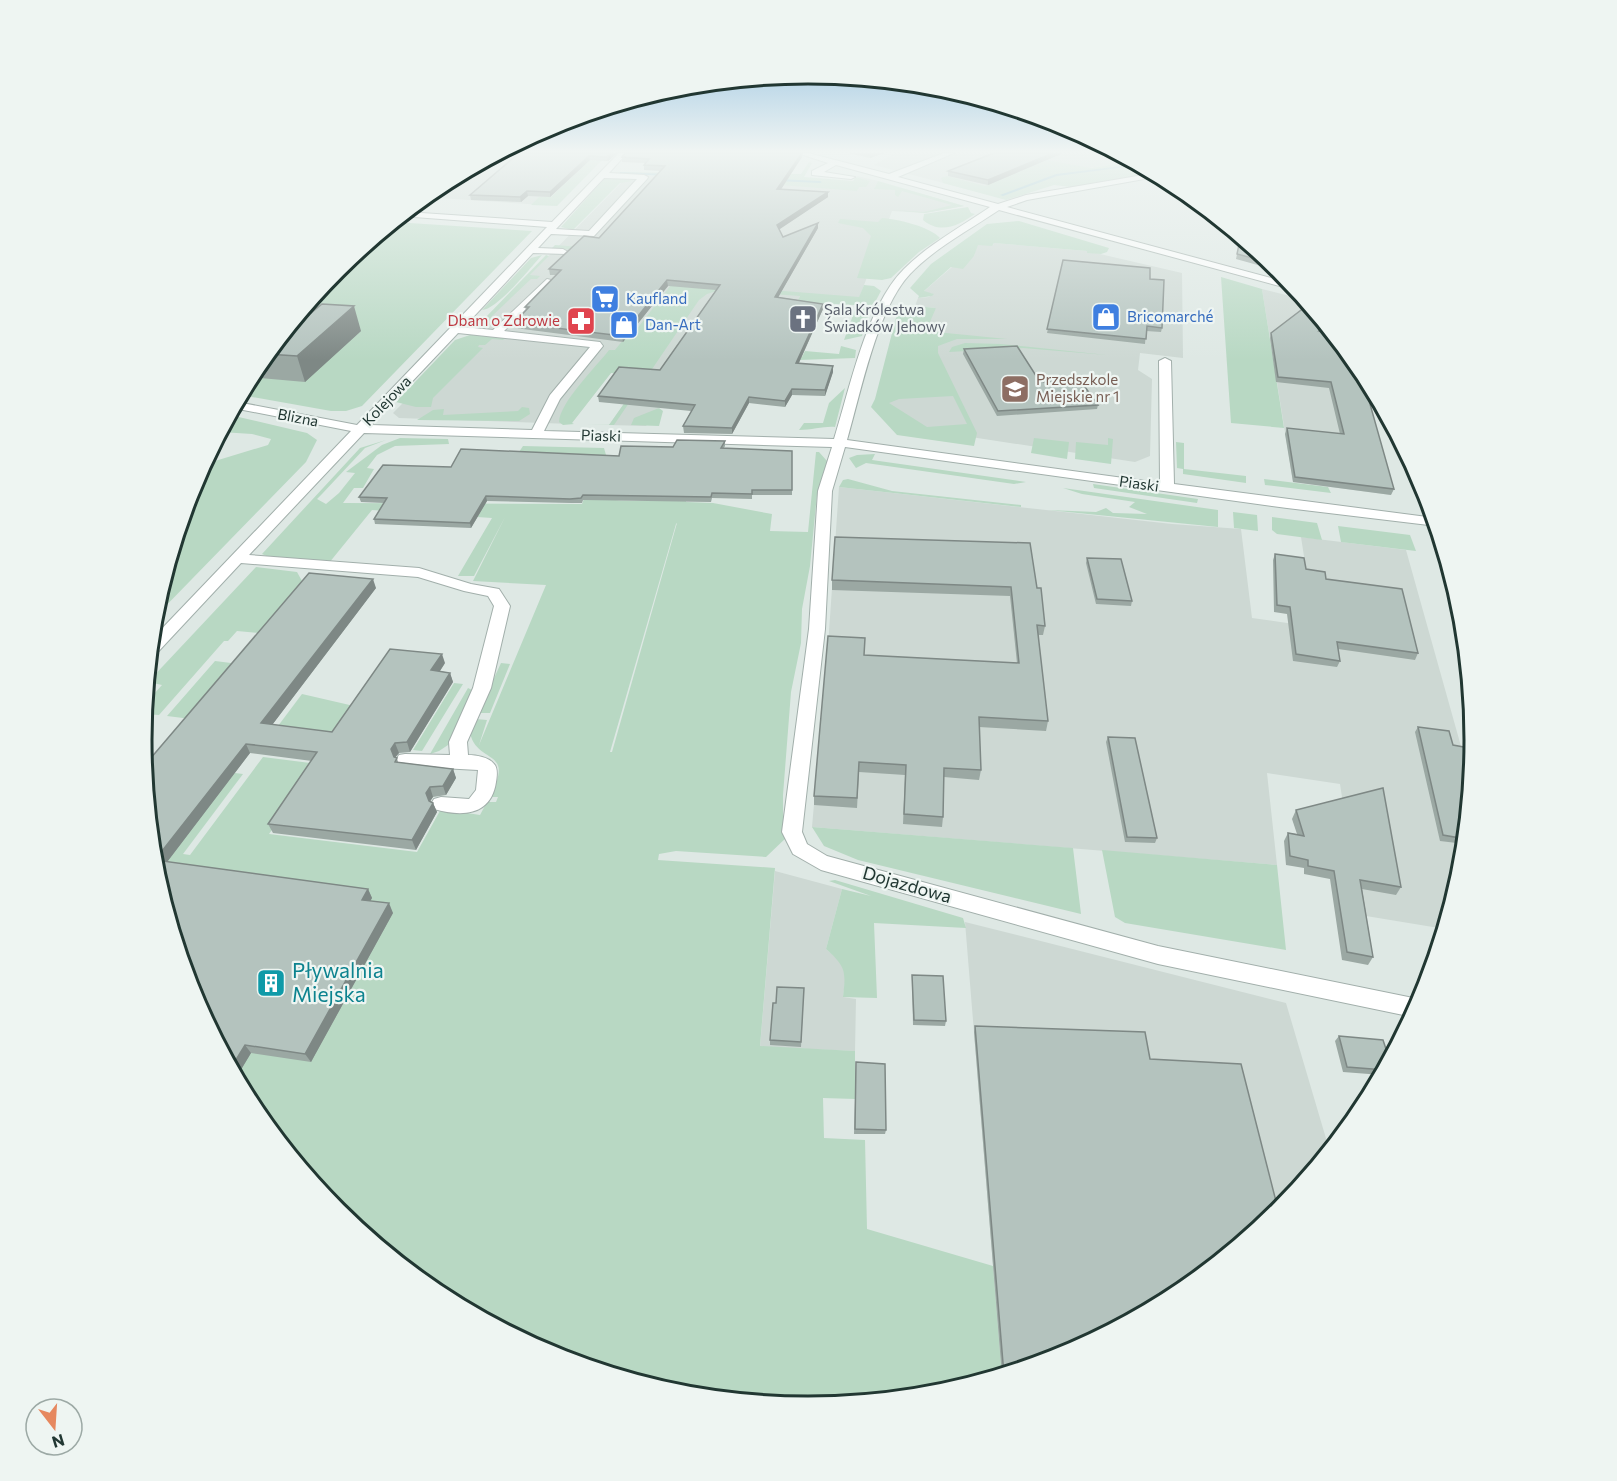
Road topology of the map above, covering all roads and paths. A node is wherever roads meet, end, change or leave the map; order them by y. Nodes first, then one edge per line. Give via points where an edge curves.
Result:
1 (490, 222) edge
2 (558, 222) edge
3 (602, 222) edge
4 (974, 222) edge
5 (1053, 222) edge
6 (552, 228) junction
7 (530, 250) junction
8 (556, 259) edge
9 (547, 282) edge
10 (1280, 284) edge
11 (456, 329) junction
12 (496, 333) junction
13 (1165, 361) dead end
14 (243, 407) edge
15 (361, 429) junction
16 (536, 434) junction
17 (842, 443) junction
18 (1167, 488) junction
19 (1427, 521) edge
20 (237, 558) junction
21 (161, 635) edge
22 (405, 760) dead end
23 (459, 762) junction
24 (441, 804) dead end
25 (1409, 1006) edge

1 - 6 street
2 - 6 street, Kolejowa
3 - 6 street via 591,234
4 - 17 street via 923,256 886,298
5 - 10 street
6 - 7 street, Kolejowa
7 - 8 street via 563,252
7 - 11 street, Kolejowa
9 - 12 street
11 - 12 street
11 - 15 street, Kolejowa
12 - 16 street via 597,346 554,398
13 - 18 street
14 - 15 street, Blizna
15 - 16 street, Piaski
15 - 20 street, Kolejowa
16 - 17 street, Piaski
17 - 18 street, Piaski
17 - 25 street, Dojazdowa via 825,491 817,629 792,832 800,849 821,862 1158,955
18 - 19 street, Piaski
20 - 21 street, Kolejowa
20 - 23 street via 419,573 494,592 502,606 482,688 458,742
22 - 23 street
23 - 24 street via 487,767 488,781 474,806

